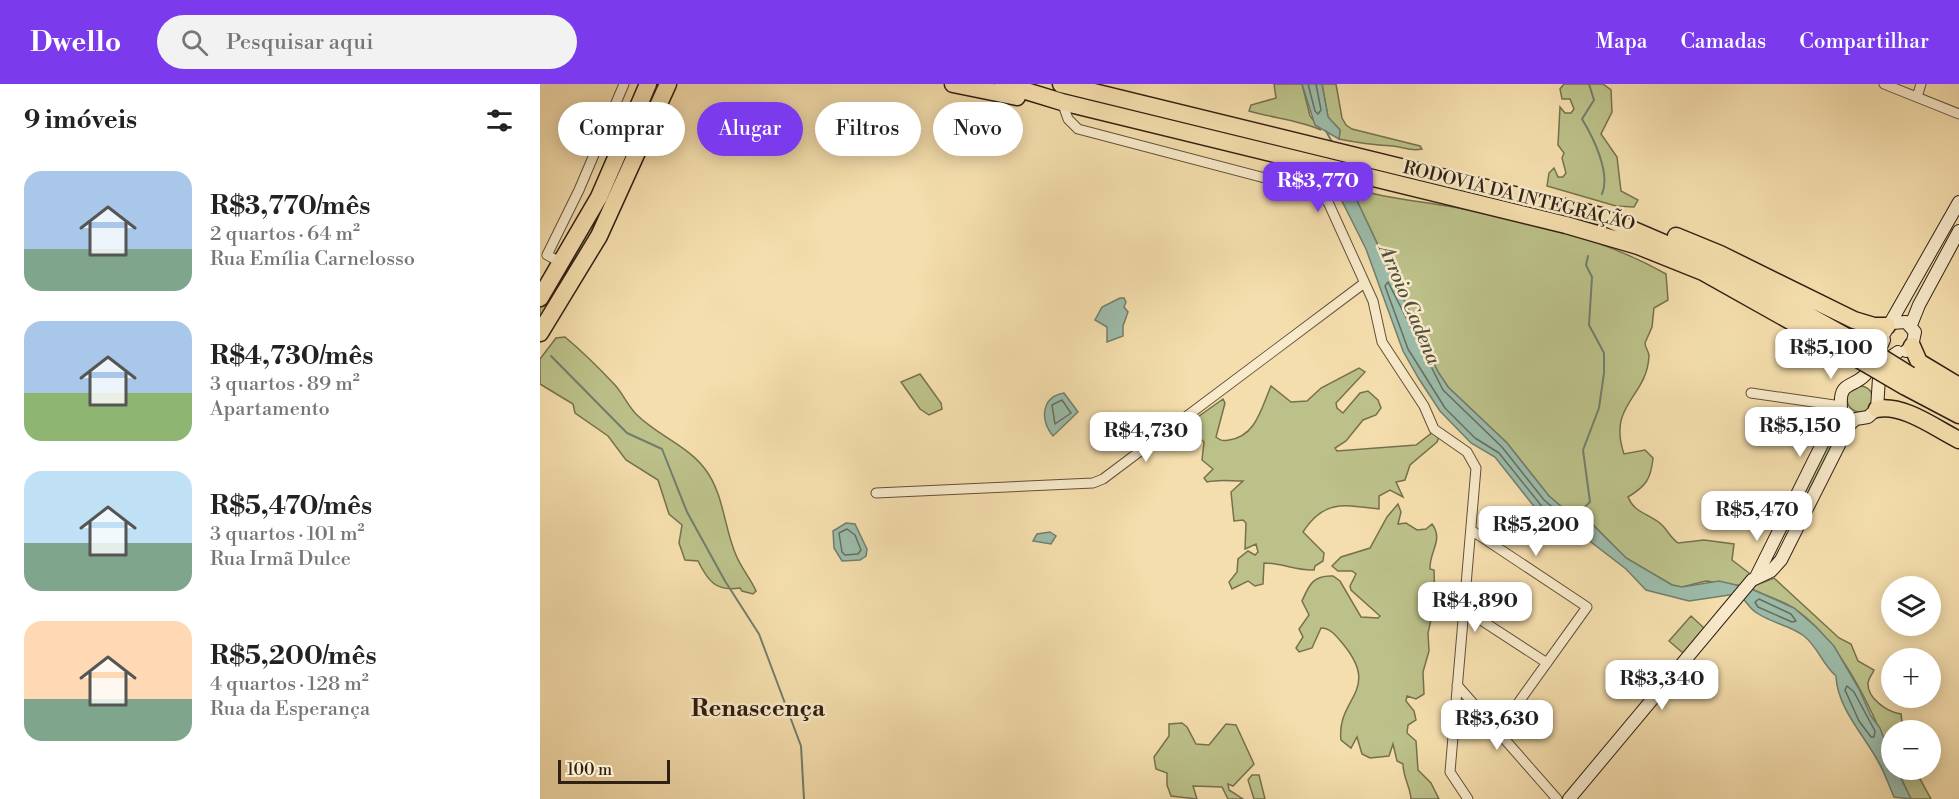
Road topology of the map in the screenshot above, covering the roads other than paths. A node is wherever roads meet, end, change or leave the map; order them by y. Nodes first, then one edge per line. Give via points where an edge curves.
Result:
1 (624, 84) edge
2 (648, 84) edge
3 (668, 84) edge
4 (953, 84) edge
5 (1003, 84) edge
6 (1884, 84) edge
7 (1921, 84) edge
8 (1060, 96) edge
9 (1917, 97) junction
10 (618, 98) junction
11 (628, 102) edge
12 (641, 102) edge
13 (1959, 114) edge
14 (616, 156) edge
15 (579, 189) junction
16 (598, 197) junction
17 (1959, 202) edge
18 (1601, 216) junction
19 (1959, 231) edge
20 (562, 263) junction
21 (1363, 284) junction
22 (540, 298) edge
23 (1911, 325) junction
24 (1888, 330) junction
25 (540, 333) edge
26 (1905, 349) junction
27 (1862, 353) junction
28 (1860, 380) junction
29 (1907, 380) junction
30 (1959, 386) edge
31 (1877, 390) junction
32 (1751, 393) dead end
33 (1959, 402) edge
34 (1841, 406) junction
35 (1877, 410) junction
36 (1959, 416) edge
37 (1856, 418) junction
38 (1959, 440) edge
39 (876, 493) dead end
40 (1785, 522) junction
41 (1471, 530) junction
42 (1791, 543) junction
43 (1754, 578) junction
44 (1464, 609) junction
45 (1547, 663) junction
46 (1457, 685) junction
47 (1498, 731) junction
48 (1468, 799) edge
49 (1557, 799) edge
50 (1569, 799) edge

1 - 10 street
2 - 12 highway
3 - 25 highway via 599,236
4 - 8 highway via 1038,101
5 - 8 highway, RODOVIA DA INTEGRAÇÃO
6 - 9 street
7 - 9 street
8 - 18 highway, RODOVIA DA INTEGRAÇÃO via 1296,142
8 - 21 street via 1068,118 1078,129 1320,195 1328,202
8 - 27 highway, RODOVIA DA INTEGRAÇÃO via 1638,246 1703,272
9 - 13 street
10 - 11 street
10 - 15 street
14 - 16 highway
15 - 16 street
15 - 20 street via 547,255
16 - 20 highway
17 - 24 street
18 - 24 highway via 1630,219 1687,240 1854,320
18 - 27 highway, RODOVIA DA INTEGRAÇÃO via 1728,270
19 - 23 street
20 - 22 highway
21 - 39 street via 1103,479 1093,483
21 - 41 street via 1373,301 1382,342 1424,406 1434,429 1467,452 1476,468
23 - 24 street via 1900,320
23 - 26 street via 1915,339
24 - 26 street via 1890,348
24 - 28 street
26 - 30 highway
26 - 31 street via 1892,356 1879,378
27 - 29 highway, RODOVIA DA INTEGRAÇÃO, bridge
28 - 31 street
28 - 34 street via 1844,388
29 - 33 highway, RODOVIA DA INTEGRAÇÃO
29 - 36 highway, RODOVIA DA INTEGRAÇÃO
31 - 35 street
32 - 34 street
34 - 37 street
34 - 40 street
35 - 37 street via 1868,417
35 - 38 highway via 1904,412
37 - 42 street
40 - 42 street
40 - 43 street
41 - 44 street
41 - 45 street via 1587,607
42 - 43 street via 1771,571
43 - 50 street
44 - 45 street
44 - 46 street
45 - 47 street
46 - 47 street
46 - 48 street via 1450,772
47 - 49 street

